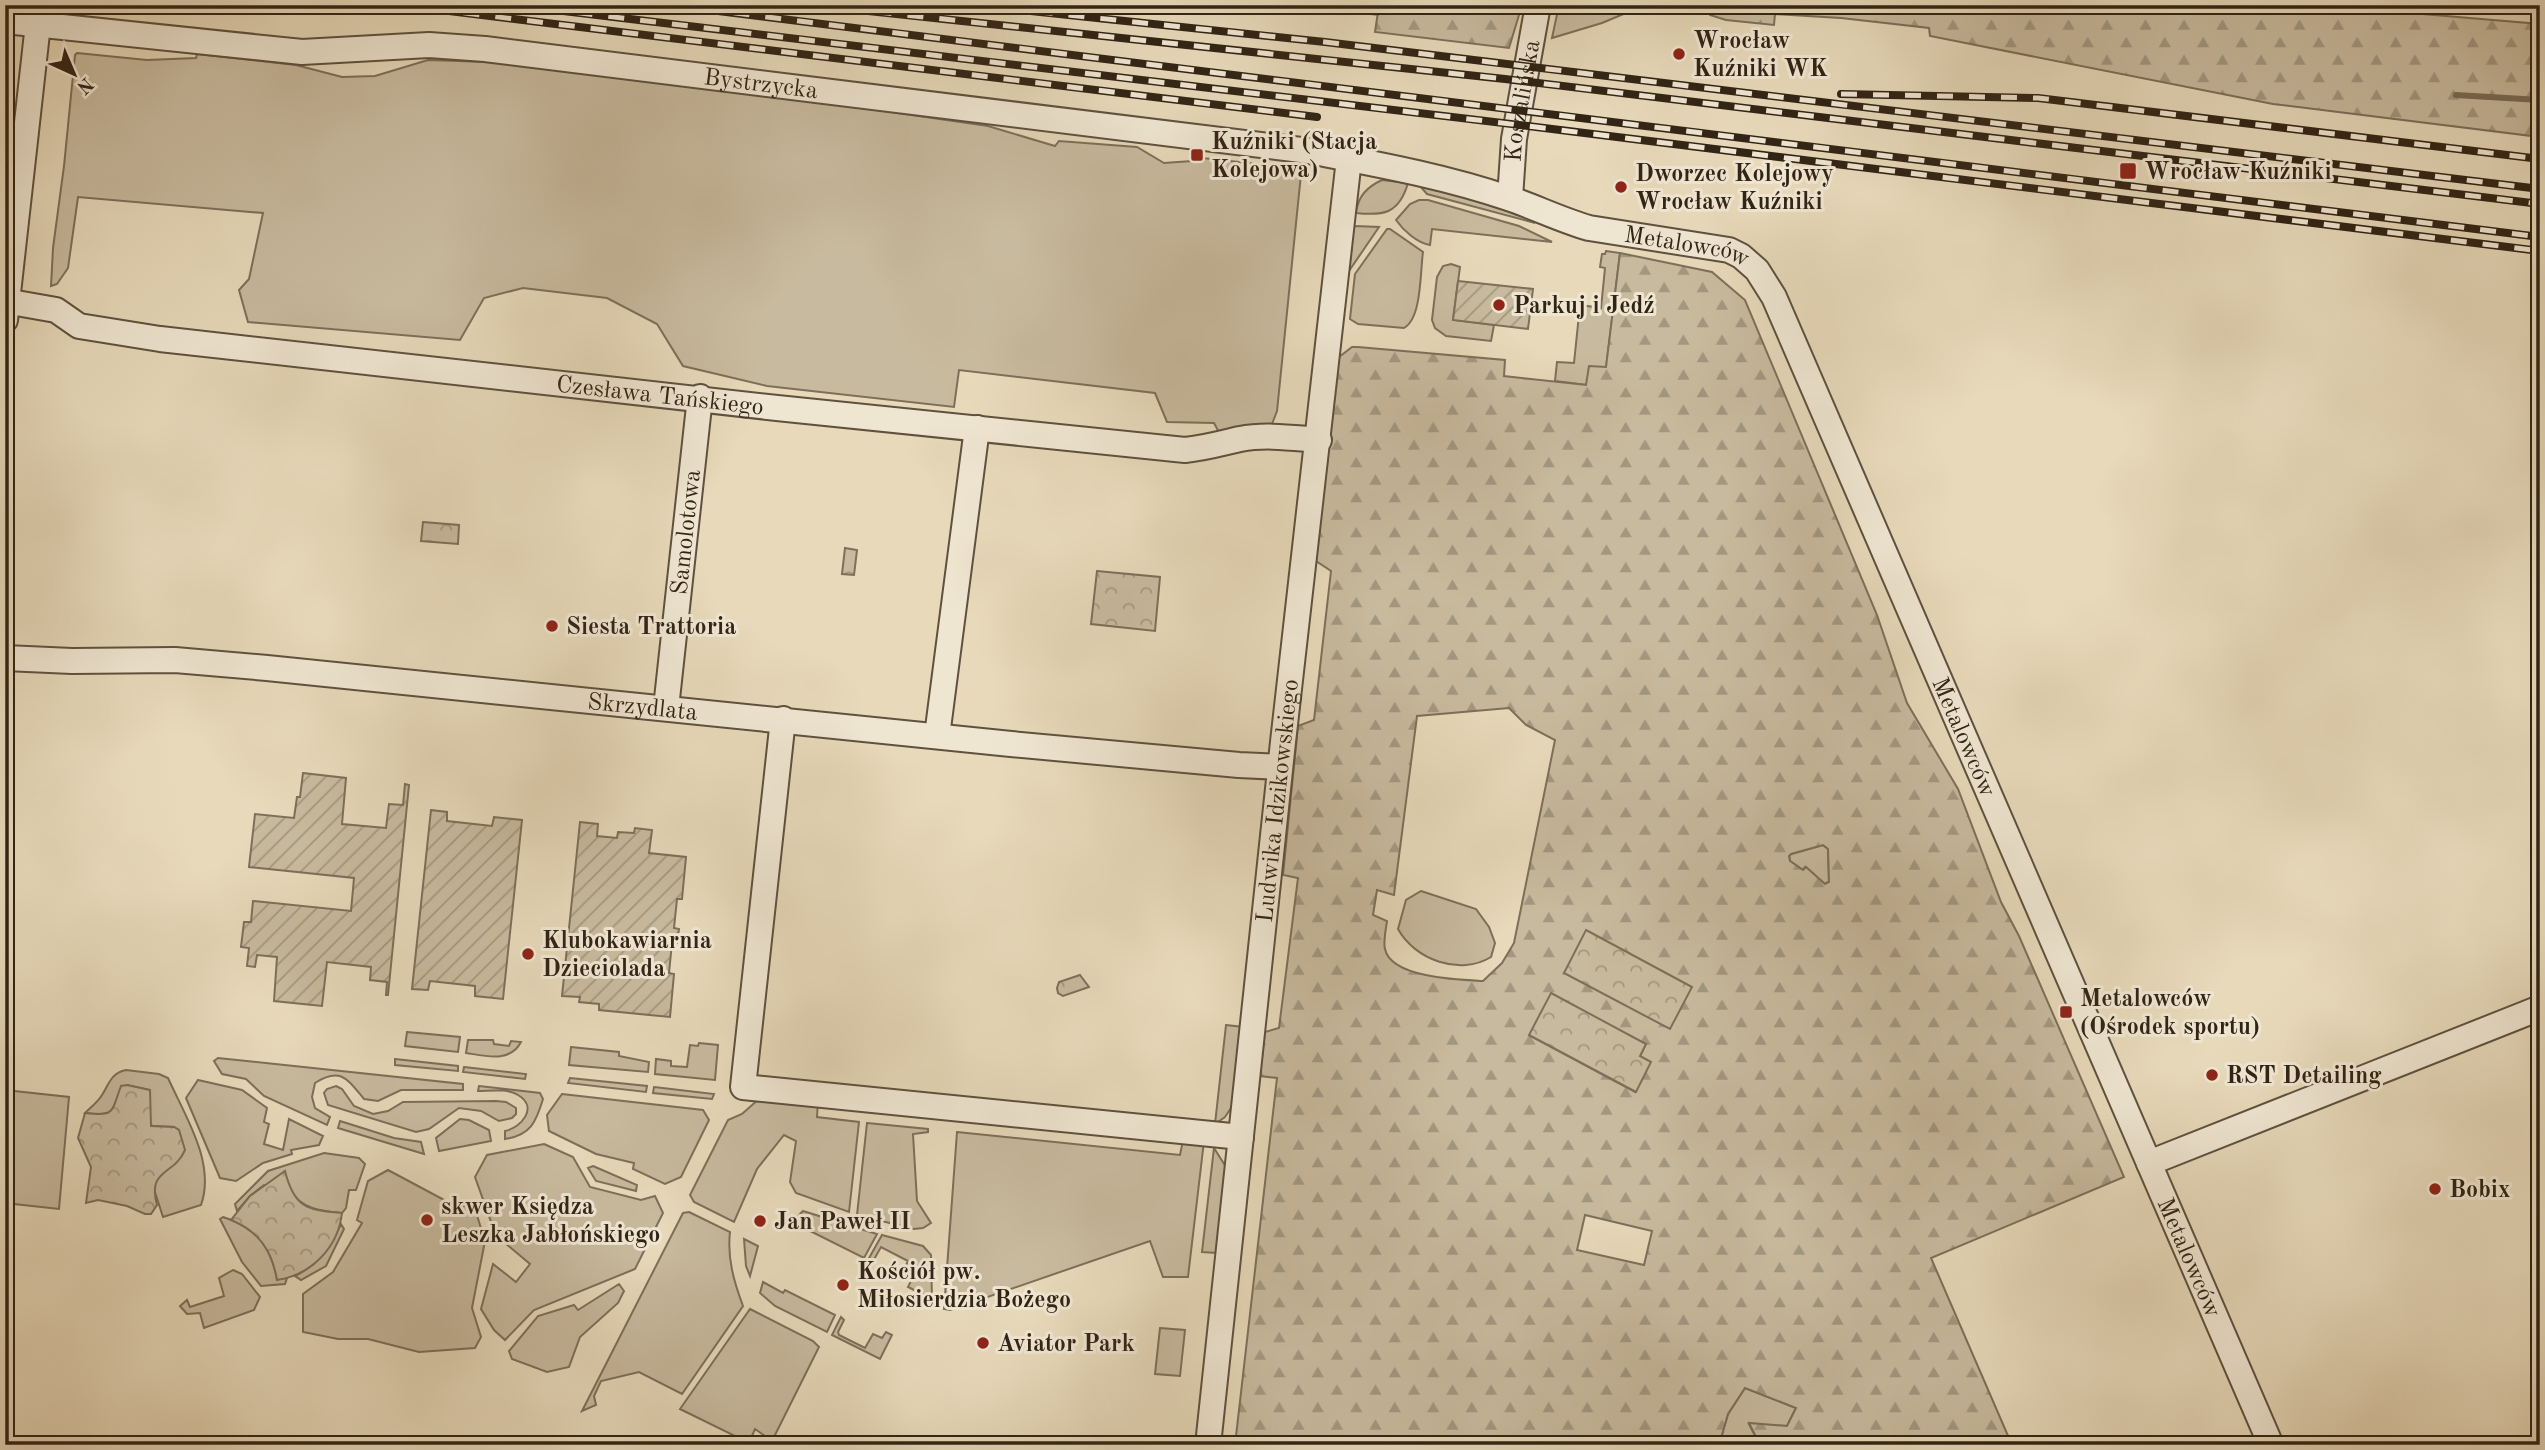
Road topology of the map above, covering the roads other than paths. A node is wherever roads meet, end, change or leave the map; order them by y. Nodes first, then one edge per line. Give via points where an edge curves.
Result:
1 (1538, 5) edge
2 (5, 21) edge
3 (38, 24) junction
4 (1349, 159) junction
5 (1510, 198) junction
6 (6, 307) edge
7 (700, 397) junction
8 (977, 428) junction
9 (1318, 440) junction
10 (5, 658) edge
11 (666, 708) junction
12 (783, 719) junction
13 (937, 736) junction
14 (1280, 767) junction
15 (2540, 1008) edge
16 (1241, 1137) junction
17 (2149, 1163) junction
18 (1208, 1445) edge
19 (2271, 1445) edge

1 - 5 street, Koszalińska via 1514,139
2 - 3 street, Bystrzycka
3 - 4 street, Bystrzycka via 302,52 429,45 485,49
3 - 6 street
4 - 5 street, Bystrzycka
4 - 9 street, Ludwika Idzikowskiego
5 - 17 street, Metalowców via 1589,228 1729,250 1747,260 1766,282
6 - 7 street, Czesława Tańskiego via 56,310 79,326 160,339
7 - 8 street, Czesława Tańskiego
7 - 11 street, Samolotowa
8 - 9 street, Czesława Tańskiego via 1185,450 1277,436
8 - 13 street
9 - 14 street, Ludwika Idzikowskiego
10 - 11 street, Skrzydlata via 198,662
11 - 12 street, Skrzydlata
12 - 13 street, Skrzydlata
12 - 16 street via 743,1087
13 - 14 street, Skrzydlata
14 - 16 street, Ludwika Idzikowskiego
15 - 17 street
16 - 18 street, Ludwika Idzikowskiego
17 - 19 street, Metalowców

